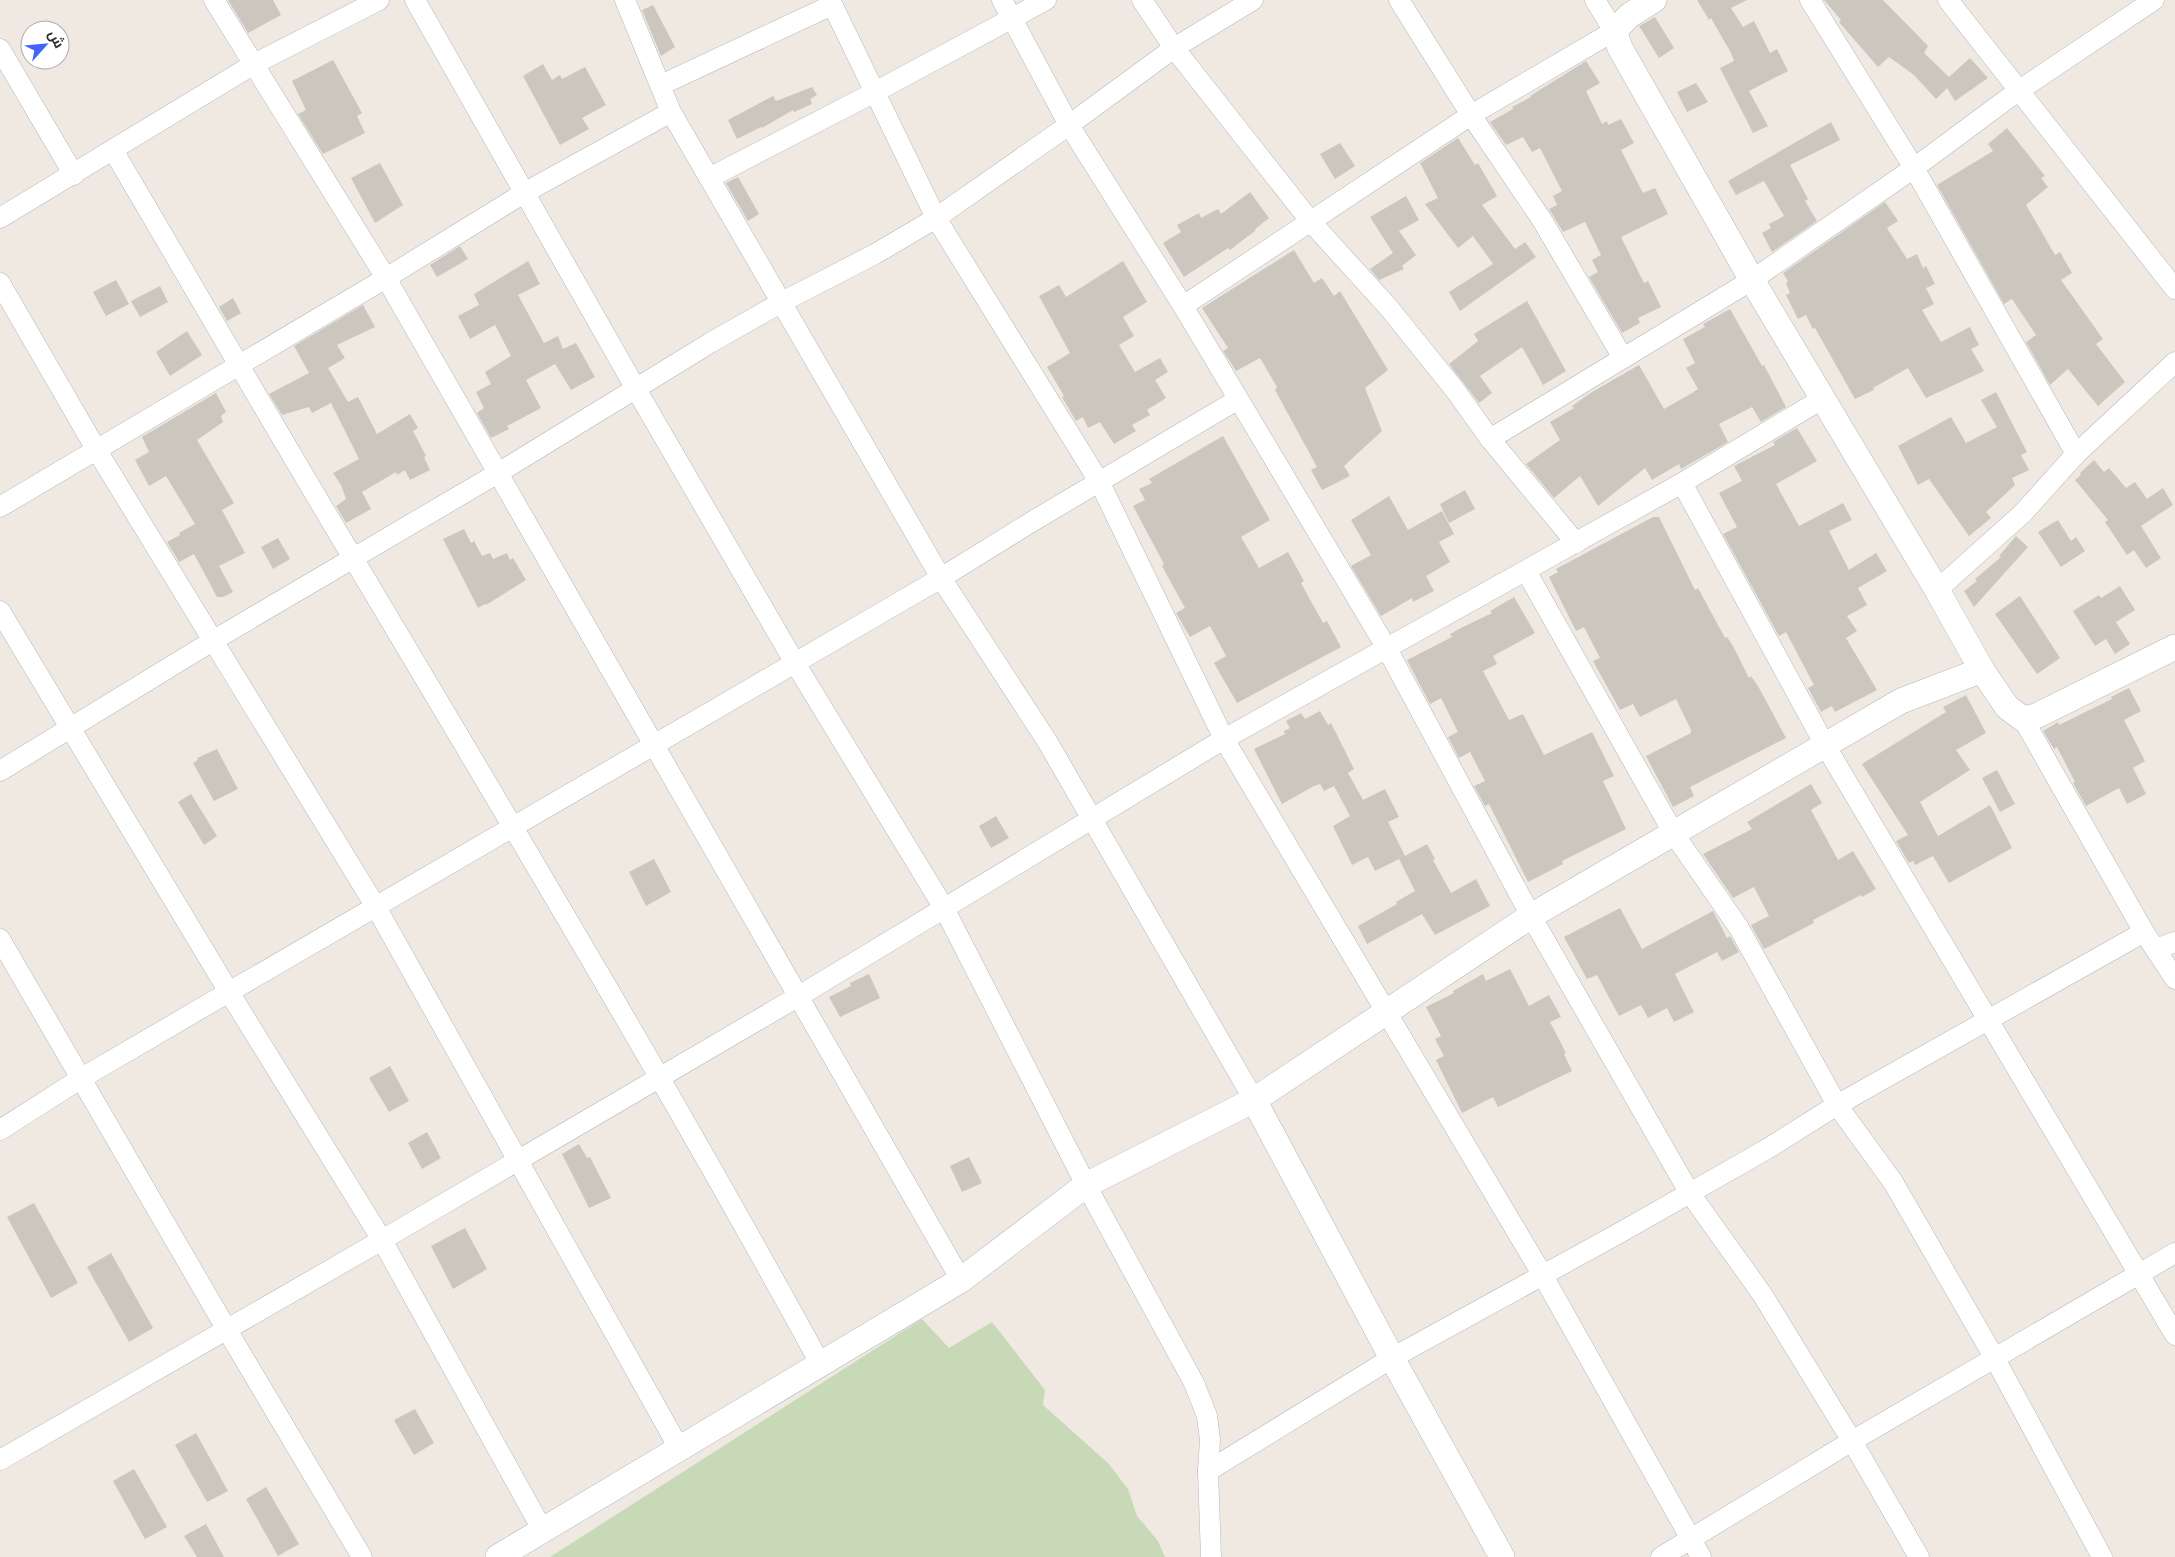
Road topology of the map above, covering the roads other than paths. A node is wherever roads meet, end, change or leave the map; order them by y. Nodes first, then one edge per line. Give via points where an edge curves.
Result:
1 (214, 0) edge
2 (378, 0) edge
3 (415, 0) edge
4 (625, 0) edge
5 (1002, 0) edge
6 (1046, 0) edge
7 (1142, 0) edge
8 (1254, 0) edge
9 (1399, 0) edge
10 (1595, 0) edge
11 (1654, 0) edge
12 (1810, 0) edge
13 (1948, 0) edge
14 (2154, 0) edge
15 (831, 3) edge
16 (1013, 19) junction
17 (1614, 31) junction
18 (1174, 48) junction
19 (0, 49) edge
20 (254, 64) junction
21 (661, 85) junction
22 (2018, 91) junction
23 (875, 92) junction
24 (671, 112) junction
25 (1471, 115) junction
26 (1069, 126) junction
27 (114, 150) junction
28 (1914, 168) junction
29 (74, 175) junction
30 (709, 178) junction
31 (524, 193) junction
32 (0, 218) edge
33 (936, 218) junction
34 (1311, 222) junction
35 (386, 278) junction
36 (1752, 280) junction
37 (0, 282) edge
38 (2175, 290) edge
39 (782, 302) junction
40 (1183, 306) junction
41 (1623, 358) junction
42 (2175, 362) edge
43 (239, 364) junction
44 (636, 389) junction
45 (1822, 399) junction
46 (1237, 400) junction
47 (1490, 439) junction
48 (96, 449) junction
49 (2076, 454) junction
50 (498, 473) junction
51 (1100, 483) junction
52 (1682, 483) junction
53 (0, 507) edge
54 (1576, 543) junction
55 (353, 557) junction
56 (1526, 571) junction
57 (941, 578) junction
58 (1938, 590) junction
59 (0, 611) edge
60 (214, 640) junction
61 (1386, 647) junction
62 (2175, 647) edge
63 (795, 663) junction
64 (1982, 670) junction
65 (2023, 720) junction
66 (71, 729) junction
67 (1224, 739) junction
68 (1825, 745) junction
69 (654, 746) junction
70 (0, 771) edge
71 (1092, 819) junction
72 (514, 826) junction
73 (1674, 834) junction
74 (376, 907) junction
75 (944, 908) junction
76 (1532, 916) junction
77 (2144, 932) junction
78 (0, 939) edge
79 (2166, 946) edge
80 (2175, 980) edge
81 (229, 992) junction
82 (799, 996) junction
83 (1385, 1011) junction
84 (1987, 1019) junction
85 (659, 1077) junction
86 (80, 1079) junction
87 (1254, 1100) junction
88 (1837, 1105) junction
89 (0, 1130) edge
90 (517, 1160) junction
91 (1086, 1185) junction
92 (1689, 1192) junction
93 (382, 1240) junction
94 (2175, 1253) edge
95 (1542, 1274) junction
96 (2140, 1275) junction
97 (961, 1280) junction
98 (227, 1330) junction
99 (2175, 1336) edge
100 (1994, 1357) junction
101 (1392, 1358) junction
102 (821, 1365) junction
103 (1852, 1440) junction
104 (678, 1448) junction
105 (0, 1460) edge
106 (1208, 1471) junction
107 (543, 1531) junction
108 (1691, 1540) junction
109 (362, 1557) edge
110 (498, 1557) edge
111 (1211, 1557) edge
112 (1502, 1557) edge
113 (1660, 1557) edge
114 (1702, 1557) edge
115 (1919, 1557) edge
116 (2102, 1557) edge

1 - 20 street
2 - 20 street
3 - 31 street
4 - 21 street
5 - 16 street
6 - 16 street
7 - 18 street
8 - 18 street
9 - 25 street
10 - 17 street
11 - 17 street via 1630,15
12 - 28 street
13 - 22 street
14 - 22 street
15 - 21 street
15 - 23 street
16 - 23 street
16 - 26 street
17 - 25 street
17 - 36 street via 1620,48
18 - 26 street
18 - 34 street
19 - 29 street
20 - 27 street
20 - 35 street
21 - 24 street
22 - 28 street
22 - 38 street
23 - 30 street
23 - 33 street
24 - 30 street
24 - 31 street
25 - 34 street
25 - 41 street via 1542,220
26 - 33 street
26 - 40 street
27 - 29 street
27 - 43 street
28 - 36 street
28 - 49 street
29 - 32 street
30 - 39 street
31 - 35 street
31 - 44 street
33 - 39 street
33 - 51 street
34 - 40 street
34 - 47 street via 1389,308
35 - 43 street
35 - 50 street
36 - 41 street
36 - 45 street
37 - 48 street
39 - 44 street
39 - 57 street
40 - 46 street
41 - 47 street
42 - 49 street
43 - 48 street
43 - 55 street
44 - 50 street
44 - 63 street
45 - 52 street
45 - 58 street
46 - 51 street
46 - 61 street
47 - 54 street
48 - 53 street
48 - 60 street
49 - 58 street via 2023,513
50 - 55 street
50 - 69 street
51 - 57 street
51 - 67 street
52 - 54 street
52 - 68 street
54 - 56 street
55 - 60 street
55 - 72 street
56 - 61 street
56 - 73 street
57 - 63 street
57 - 71 street via 1047,741
58 - 64 street
59 - 66 street
60 - 66 street
60 - 74 street
61 - 67 street
61 - 76 street
62 - 65 street
63 - 69 street
63 - 75 street
64 - 65 street via 2007,707
64 - 68 street via 1900,701
65 - 77 street
66 - 70 street
66 - 81 street
67 - 71 street
67 - 83 street
68 - 73 street
68 - 84 street
69 - 72 street
69 - 82 street
71 - 75 street
71 - 87 street
72 - 74 street
72 - 85 street
73 - 76 street
73 - 88 street via 1739,928
74 - 81 street
74 - 90 street
75 - 82 street
75 - 91 street
76 - 83 street
76 - 92 street
77 - 79 street
77 - 84 street
78 - 86 street
79 - 80 street
81 - 86 street
81 - 93 street
82 - 85 street
82 - 97 street
83 - 87 street
83 - 95 street
84 - 88 street
84 - 96 street
85 - 90 street
85 - 102 street via 724,1187
86 - 89 street
86 - 98 street
87 - 91 street
87 - 101 street
88 - 92 street
88 - 100 street via 1893,1182
90 - 93 street
90 - 104 street
91 - 97 street
91 - 106 street via 1194,1382 1207,1416 1210,1440
92 - 95 street
92 - 103 street via 1762,1294
93 - 98 street
93 - 107 street
94 - 96 street
95 - 101 street
95 - 108 street
96 - 99 street
96 - 100 street
97 - 102 street
98 - 105 street
98 - 109 street
100 - 103 street
100 - 116 street
101 - 106 street
101 - 112 street
102 - 104 street
103 - 108 street
103 - 115 street
104 - 107 street
106 - 111 street
107 - 110 street
108 - 113 street
108 - 114 street

